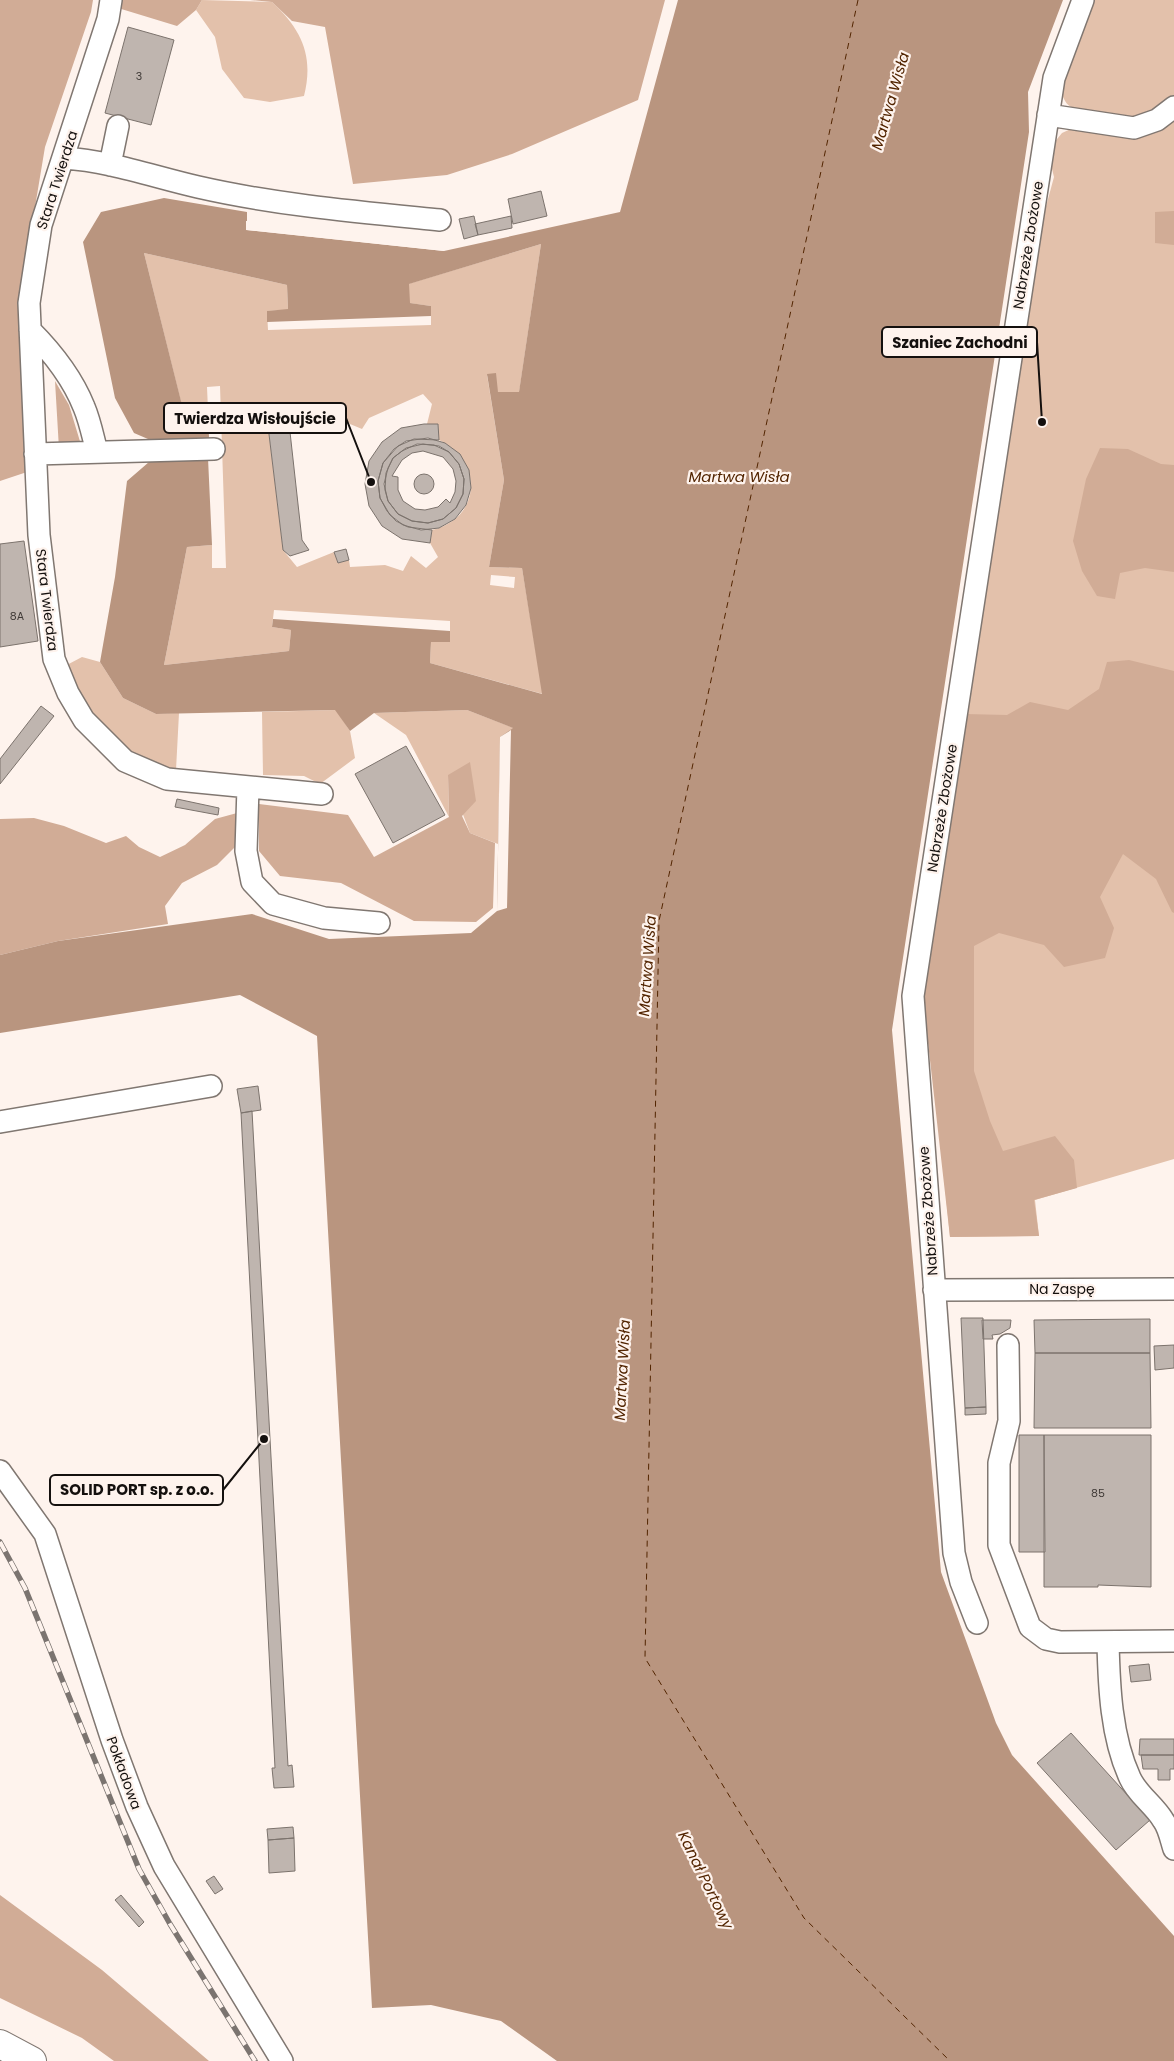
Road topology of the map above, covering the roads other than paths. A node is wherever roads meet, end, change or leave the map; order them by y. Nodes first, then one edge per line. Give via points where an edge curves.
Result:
1 (111, 0) edge
2 (1083, 0) edge
3 (1174, 107) edge
4 (1048, 115) junction
5 (118, 126) dead end
6 (64, 158) junction
7 (110, 165) junction
8 (440, 220) dead end
9 (30, 330) junction
10 (214, 450) dead end
11 (97, 452) junction
12 (35, 454) junction
13 (248, 787) junction
14 (322, 794) dead end
15 (379, 922) dead end
16 (211, 1086) dead end
17 (0, 1122) edge
18 (1174, 1288) edge
19 (942, 1290) junction
20 (1008, 1344) dead end
21 (0, 1471) edge
22 (977, 1623) dead end
23 (1174, 1641) edge
24 (1108, 1642) junction
25 (1174, 1849) edge
26 (0, 2044) edge
27 (32, 2061) edge
28 (282, 2061) edge

1 - 6 street, Stara Twierdza via 108,19
2 - 4 street, Nabrzeże Zbożowe via 1054,78
3 - 4 street via 1157,120 1134,128
4 - 19 street, Nabrzeże Zbożowe via 913,996
5 - 7 street
6 - 7 street
6 - 9 street, Stara Twierdza via 41,225 29,303
7 - 8 street via 208,189 339,210
9 - 11 street via 62,366 84,406
9 - 12 street, Stara Twierdza
10 - 11 street
11 - 12 street
12 - 13 street, Stara Twierdza via 39,535 54,659 84,720 125,761 145,771 167,779
13 - 14 street, Stara Twierdza
13 - 15 street via 246,851 252,882 273,904 324,918
16 - 17 street
18 - 19 street, Na Zaspę
19 - 22 street, Nabrzeże Zbożowe via 954,1553
20 - 24 street via 1009,1421 999,1463 999,1545 1030,1627 1038,1634 1060,1642
21 - 28 street, Pokładowa via 45,1534 112,1740 164,1866
23 - 24 street
24 - 25 street via 1113,1708 1130,1779 1164,1821
26 - 27 highway

